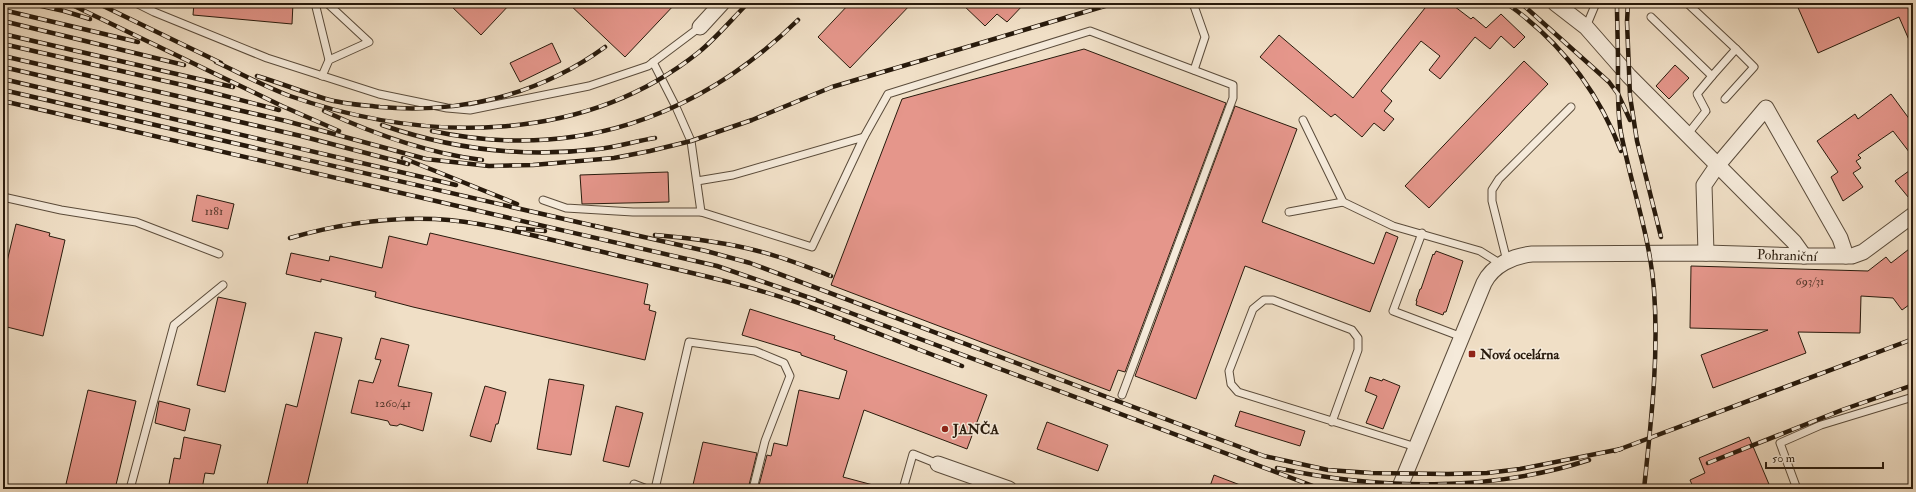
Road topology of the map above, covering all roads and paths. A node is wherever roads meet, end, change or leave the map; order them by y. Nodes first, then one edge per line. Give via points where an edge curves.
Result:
1 (136, 3) edge
2 (314, 3) edge
3 (327, 3) edge
4 (722, 3) edge
5 (1193, 3) edge
6 (1555, 3) edge
7 (1596, 3) edge
8 (1687, 3) edge
9 (1651, 17) dead end
10 (700, 27) joint
11 (1586, 27) junction
12 (1736, 49) junction
13 (329, 60) junction
14 (653, 62) junction
15 (1194, 70) junction
16 (322, 76) junction
17 (1712, 76) junction
18 (1725, 99) dead end
19 (1571, 108) dead end
20 (1303, 120) dead end
21 (1687, 135) junction
22 (864, 137) junction
23 (1717, 166) junction
24 (697, 181) junction
25 (3, 197) edge
26 (543, 200) dead end
27 (1343, 202) junction
28 (701, 212) junction
29 (1289, 212) dead end
30 (1913, 215) edge
31 (1422, 234) junction
32 (1706, 253) junction
33 (219, 254) dead end
34 (1804, 256) junction
35 (1846, 256) junction
36 (1504, 263) junction
37 (223, 285) dead end
38 (1462, 337) junction
39 (1122, 395) dead end
40 (1913, 397) edge
41 (1332, 422) junction
42 (1416, 447) junction
43 (938, 464) joint
44 (634, 484) dead end
45 (130, 489) edge
46 (647, 489) edge
47 (655, 489) edge
48 (753, 489) edge
49 (903, 489) edge
50 (1009, 489) edge
51 (1399, 489) edge
52 (1797, 489) edge

1 - 16 lane via 267,58
2 - 13 lane
3 - 13 lane via 369,42
4 - 10 street
5 - 15 lane via 1205,38
6 - 11 street
7 - 11 lane
8 - 12 lane
9 - 17 lane
10 - 14 lane
11 - 21 street via 1629,76
12 - 17 lane
12 - 18 lane via 1754,67
13 - 16 lane
14 - 16 lane via 589,86 470,110 447,108 379,94
14 - 24 lane via 691,140
15 - 22 lane via 1090,31 888,94
15 - 39 lane via 1233,85 1234,98
17 - 21 lane via 1697,94 1706,111
19 - 36 lane via 1499,179 1492,190
20 - 27 lane
21 - 23 street
22 - 24 lane via 733,175
22 - 28 lane via 812,247
23 - 32 street via 1704,185
23 - 34 street via 1794,242
23 - 35 street via 1766,108 1840,238
24 - 28 lane
25 - 33 lane via 60,210 136,222
26 - 28 lane via 566,208 632,212
27 - 29 lane
27 - 31 lane via 1393,226
30 - 35 street, Pohraniční via 1863,252
31 - 36 lane via 1480,251
31 - 38 lane via 1393,311
32 - 34 street, Pohraniční
32 - 36 street, Pohraniční via 1532,254
34 - 35 street, Pohraniční
36 - 38 street via 1487,278
37 - 45 lane via 174,325
38 - 42 street
40 - 52 lane via 1821,425 1780,443
41 - 41 lane via 1238,392 1231,384 1229,371 1252,309 1264,300 1273,300 1352,330 1358,338 1358,350
41 - 42 lane
42 - 51 street
43 - 49 lane via 913,454
43 - 50 street
44 - 46 lane
47 - 48 lane via 689,342 755,351 784,363 790,376 765,441

